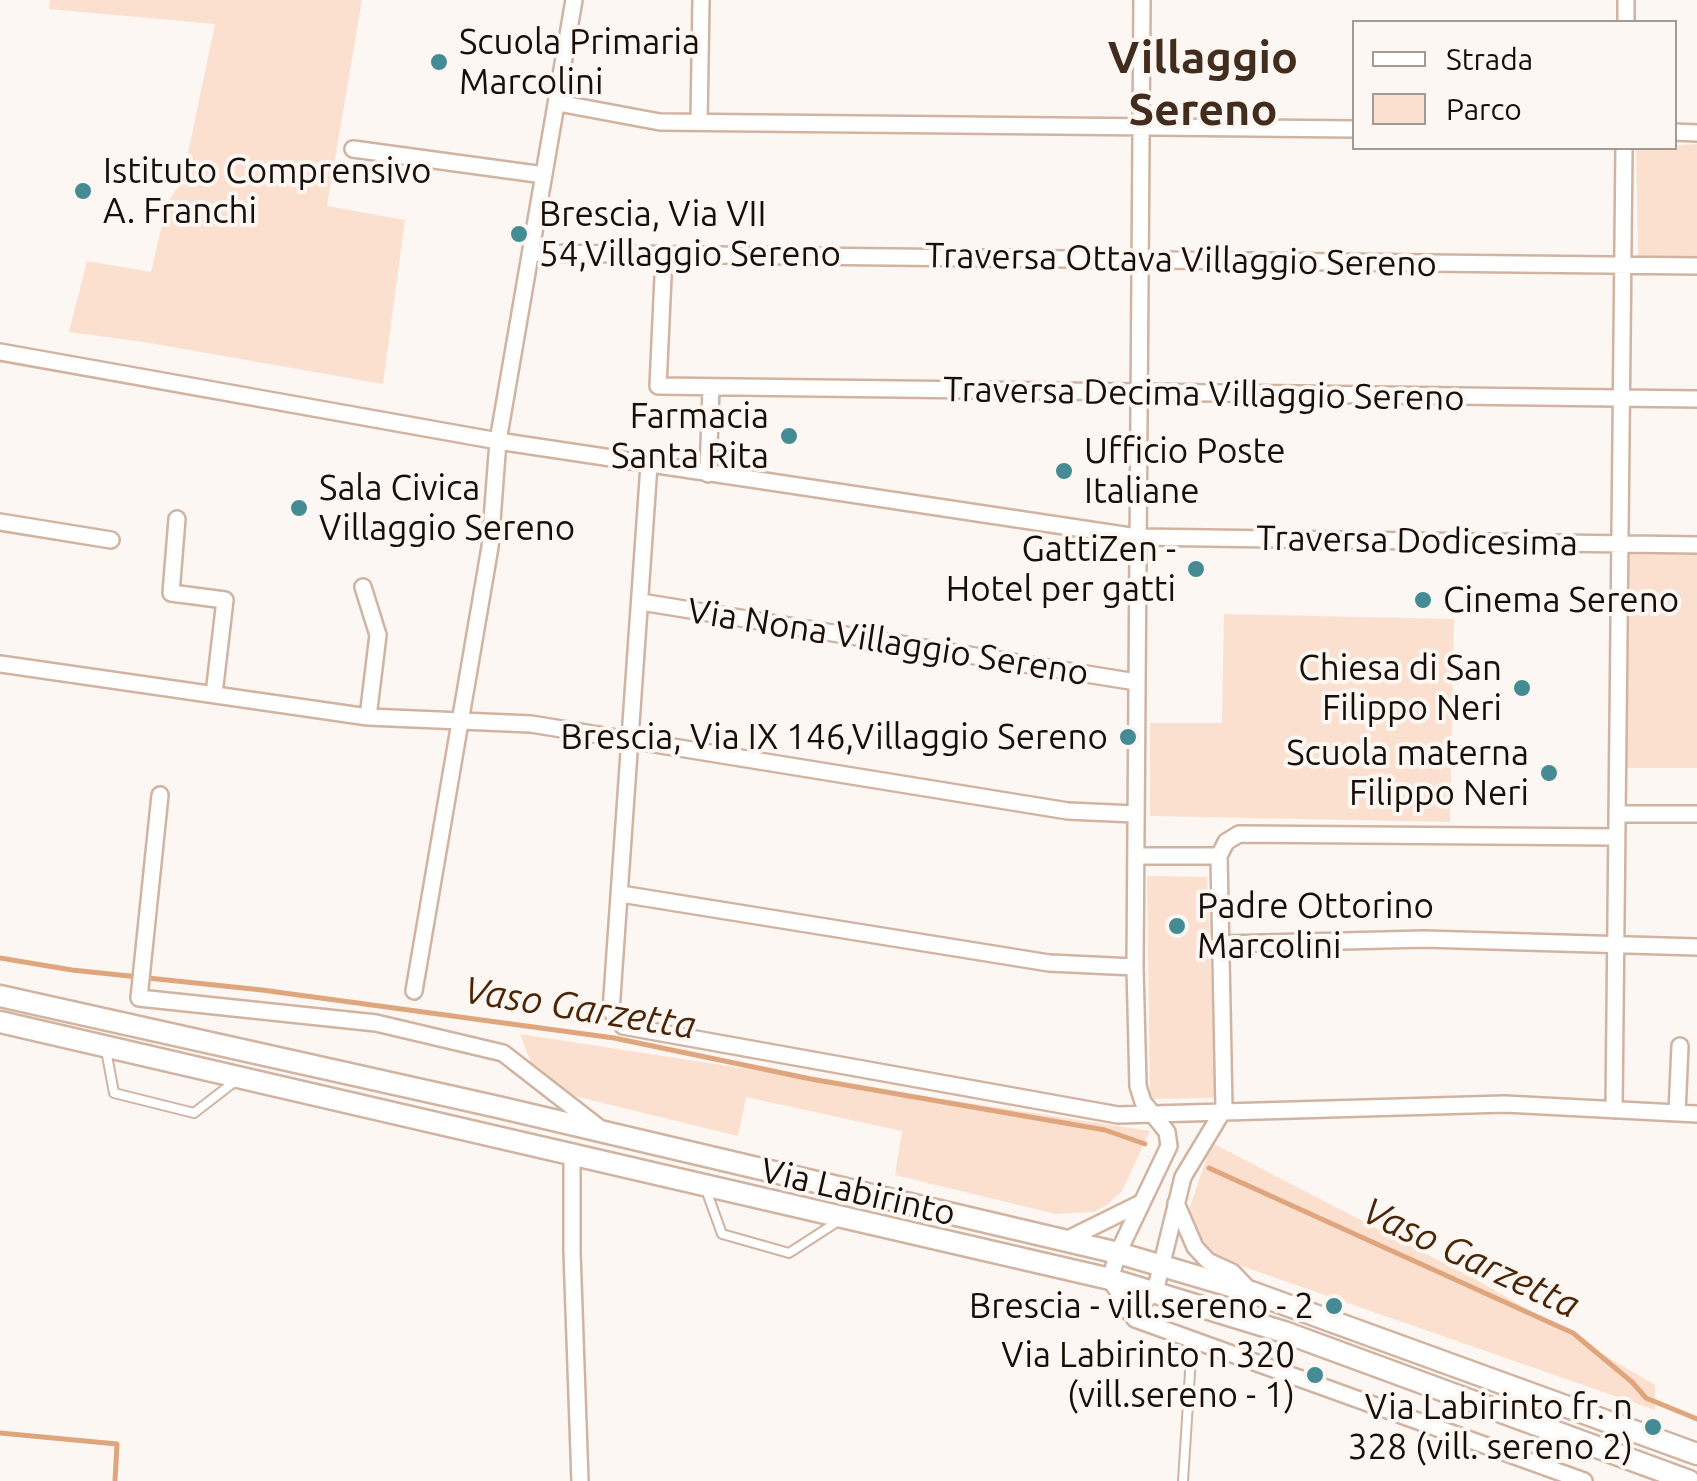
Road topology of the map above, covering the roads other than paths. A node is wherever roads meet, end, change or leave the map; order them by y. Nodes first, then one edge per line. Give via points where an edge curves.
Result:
1 (574, 0) edge
2 (701, 0) edge
3 (1142, 0) edge
4 (558, 103) junction
5 (699, 122) junction
6 (1141, 128) junction
7 (1352, 130) edge
8 (353, 148) dead end
9 (1624, 150) edge
10 (544, 175) junction
11 (531, 254) junction
12 (664, 255) junction
13 (1138, 260) junction
14 (1623, 266) junction
15 (1697, 266) edge
16 (0, 352) edge
17 (711, 388) junction
18 (1137, 394) junction
19 (1622, 399) junction
20 (1697, 399) edge
21 (498, 441) junction
22 (649, 465) junction
23 (708, 474) junction
24 (177, 519) dead end
25 (0, 522) edge
26 (1137, 536) junction
27 (110, 540) dead end
28 (1620, 544) junction
29 (1697, 545) edge
30 (363, 587) dead end
31 (641, 602) junction
32 (0, 664) edge
33 (1136, 682) junction
34 (214, 694) junction
35 (368, 717) junction
36 (461, 724) junction
37 (630, 742) junction
38 (160, 795) dead end
39 (1135, 814) junction
40 (1617, 814) junction
41 (1697, 814) edge
42 (1616, 837) junction
43 (1136, 856) junction
44 (1219, 856) junction
45 (621, 894) junction
46 (1222, 944) junction
47 (1616, 946) junction
48 (1697, 947) edge
49 (1135, 967) junction
50 (141, 985) junction
51 (414, 992) dead end
52 (0, 996) edge
53 (112, 1021) junction
54 (0, 1022) edge
55 (106, 1046) junction
56 (1680, 1046) dead end
57 (240, 1077) junction
58 (1224, 1110) junction
59 (1614, 1110) junction
60 (1677, 1113) junction
61 (1152, 1114) junction
62 (1697, 1114) edge
63 (605, 1132) junction
64 (572, 1152) junction
65 (704, 1183) junction
66 (1140, 1203) junction
67 (1176, 1203) junction
68 (846, 1216) junction
69 (1064, 1240) junction
70 (1118, 1253) junction
71 (1161, 1266) junction
72 (1110, 1279) junction
73 (1155, 1292) junction
74 (1251, 1292) junction
75 (1130, 1312) junction
76 (1192, 1338) junction
77 (1697, 1454) edge
78 (580, 1481) edge
79 (1183, 1481) edge
80 (1584, 1481) edge
81 (1688, 1481) edge

1 - 4 street
2 - 5 street
3 - 6 street, Via Nona Villaggio Sereno
4 - 5 street via 660,122
4 - 10 street
5 - 6 street
6 - 7 street
6 - 13 street, Via Nona Villaggio Sereno
8 - 10 street
9 - 14 street
10 - 11 street
11 - 12 street, Traversa Ottava Villaggio Sereno
11 - 21 street
12 - 13 street, Traversa Ottava Villaggio Sereno
12 - 17 street, Traversa Decima Villaggio Sereno via 658,386
13 - 14 street, Traversa Ottava Villaggio Sereno
13 - 18 street, Via Nona Villaggio Sereno
14 - 15 street, Traversa Ottava Villaggio Sereno
14 - 19 street
16 - 21 street, Traversa Dodicesima
17 - 18 street, Traversa Decima Villaggio Sereno
17 - 23 street
18 - 19 street, Traversa Decima Villaggio Sereno
18 - 26 street, Via Nona Villaggio Sereno
19 - 20 street, Traversa Decima Villaggio Sereno
19 - 28 street
21 - 22 street, Traversa Dodicesima
21 - 36 street via 490,547
22 - 23 street, Traversa Dodicesima
22 - 31 street
23 - 26 street, Traversa Dodicesima
24 - 34 street via 171,593 225,600
25 - 27 street
26 - 28 street, Traversa Dodicesima
26 - 33 street, Via Nona Villaggio Sereno
28 - 29 street, Traversa Dodicesima
28 - 40 street
30 - 35 street via 378,635
31 - 33 street, Via Nona Villaggio Sereno
31 - 37 street
32 - 34 street
33 - 39 street, Via Nona Villaggio Sereno
34 - 35 street
35 - 36 street
36 - 37 street via 532,724
36 - 51 street
37 - 39 street via 1068,812
37 - 45 street
38 - 50 street
39 - 43 street, Via Nona Villaggio Sereno
40 - 41 street
40 - 42 street
42 - 44 street via 1239,834
42 - 47 street
43 - 44 street
43 - 49 street, Via Nona Villaggio Sereno
44 - 46 street
45 - 49 street via 1048,964
45 - 61 street via 611,1011 624,1026 1118,1114
46 - 47 street via 1424,939
46 - 58 street
47 - 48 street
47 - 59 street
49 - 61 street, Via Nona Villaggio Sereno via 1138,1086
50 - 53 street
50 - 63 street via 376,1023 504,1053
52 - 53 street, Via Labirinto
53 - 63 street, Via Labirinto
54 - 55 street, Via Labirinto
55 - 57 street, Via Labirinto
55 - 57 lane via 114,1093 194,1113
56 - 60 street
57 - 64 street, Via Labirinto
58 - 59 street via 1505,1104
58 - 61 street
58 - 67 street via 1182,1177
59 - 60 street
60 - 62 street
61 - 66 street, Via Nona Villaggio Sereno via 1168,1132 1170,1146
63 - 69 street, Via Labirinto
64 - 65 street, Via Labirinto
64 - 78 street
65 - 68 street, Via Labirinto
65 - 68 lane via 722,1234 789,1253
66 - 69 street
66 - 70 street, Via Nona Villaggio Sereno
67 - 71 street
67 - 74 street via 1195,1247
68 - 72 street, Via Labirinto
69 - 70 street, Via Labirinto
70 - 71 street, Via Labirinto
70 - 72 street, Via Nona Villaggio Sereno
71 - 73 street
71 - 74 street, Via Labirinto
72 - 73 street, Via Labirinto
72 - 75 street
73 - 75 street
73 - 81 street, Via Labirinto via 1284,1332
74 - 77 street, Via Labirinto
75 - 76 street
76 - 79 lane
76 - 80 street

